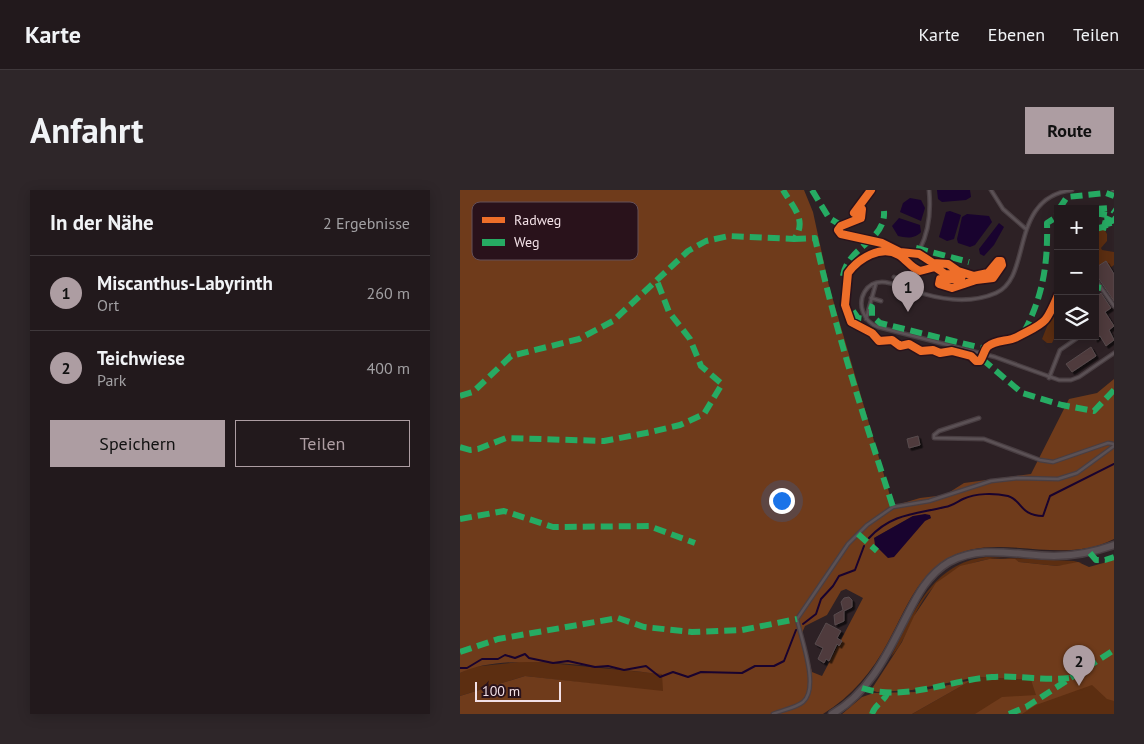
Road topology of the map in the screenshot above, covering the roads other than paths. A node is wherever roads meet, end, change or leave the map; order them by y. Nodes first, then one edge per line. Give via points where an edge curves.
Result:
1 (930, 190) edge
2 (991, 190) edge
3 (1072, 190) edge
4 (1027, 230) junction
5 (920, 249) dead end
6 (894, 277) dead end
7 (876, 283) junction
8 (1099, 285) edge
9 (909, 290) junction
10 (871, 298) junction
11 (881, 301) dead end
12 (1114, 306) edge
13 (866, 319) junction
14 (1075, 340) edge
15 (1114, 353) edge
16 (1049, 378) junction
17 (979, 418) dead end
18 (1114, 445) edge
19 (1114, 545) edge
20 (774, 714) edge
21 (832, 714) edge

1 - 5 lane via 931,206
2 - 4 lane via 1003,210
3 - 4 lane via 1047,199 1038,208
4 - 9 lane via 1010,281 998,292 962,300 932,297
6 - 9 lane via 906,282
7 - 9 lane
7 - 10 lane
7 - 13 lane via 862,294 861,305
8 - 12 lane
10 - 11 lane
10 - 13 lane
13 - 16 lane via 878,327 996,357
14 - 16 lane via 1060,350
15 - 16 lane via 1071,380
17 - 18 lane via 939,431 934,438 984,439 1053,462 1108,443
18 - 20 lane via 1077,473 1058,480 1018,478 991,481 930,501 893,508 868,525 848,544 797,619 811,688 803,702
19 - 21 main road via 1074,556 978,553 949,563 934,574 919,592 874,674 849,702

